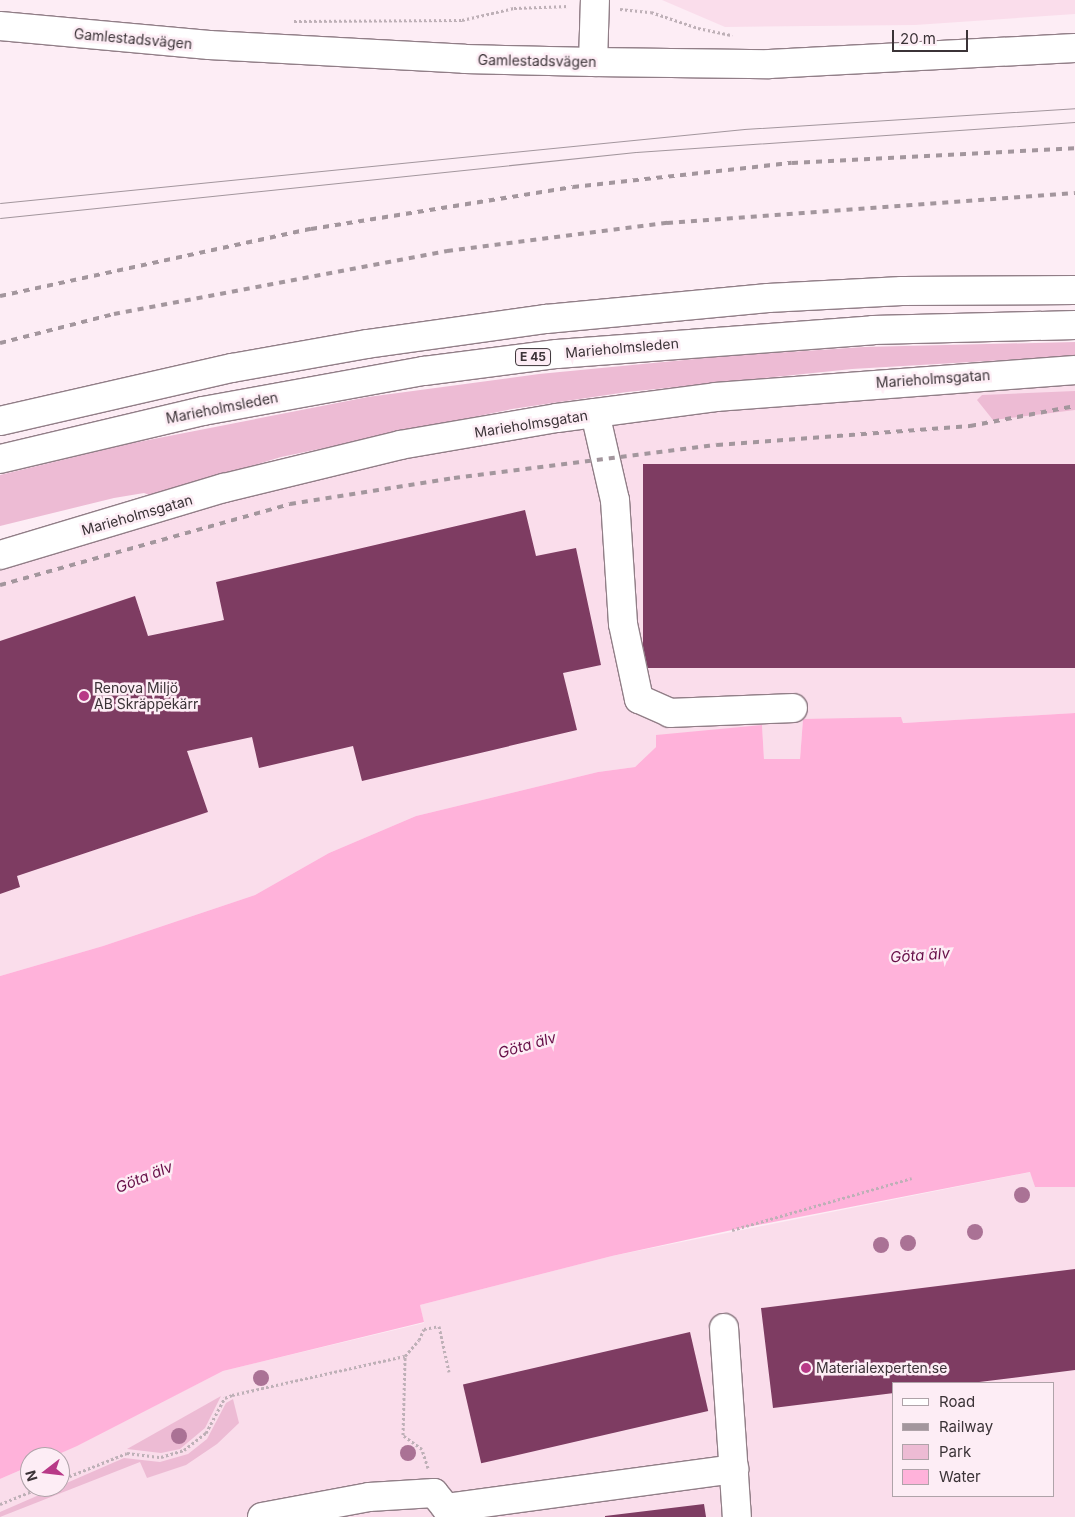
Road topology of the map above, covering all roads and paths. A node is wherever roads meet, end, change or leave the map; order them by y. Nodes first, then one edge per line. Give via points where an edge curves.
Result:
1 (595, 4) edge
2 (284, 21) dead end
3 (0, 26) edge
4 (736, 36) dead end
5 (1075, 48) edge
6 (593, 62) junction
7 (1075, 290) edge
8 (1075, 325) edge
9 (1075, 370) edge
10 (595, 414) junction
11 (0, 421) edge
12 (0, 459) edge
13 (0, 555) edge
14 (794, 708) dead end
15 (912, 1178) dead end
16 (732, 1230) dead end
17 (724, 1328) dead end
18 (405, 1356) junction
19 (449, 1372) dead end
20 (734, 1469) junction
21 (70, 1476) edge
22 (20, 1496) edge
23 (0, 1504) edge
24 (443, 1506) edge
25 (262, 1517) edge
26 (737, 1517) edge

1 - 2 path via 536,6 462,20
1 - 4 path via 651,12 698,28
1 - 6 main road
3 - 6 main road, Gamlestadsvägen via 209,45 465,59
5 - 6 main road, Gamlestadsvägen via 779,64
7 - 11 main road via 902,291 768,298 546,319 367,344 232,368
8 - 12 main road, Marieholmsleden / E 45 via 873,330 557,354 424,371 203,411
9 - 10 main road, Marieholmsgatan via 854,384 716,397
10 - 13 main road, Marieholmsgatan via 400,445 326,462
10 - 14 main road via 615,500 622,624 639,699 670,713
15 - 16 path
17 - 20 main road
18 - 19 path via 424,1329 439,1326
18 - 21 path via 232,1395 224,1398 206,1433 184,1450 161,1457 127,1453
18 - 24 path via 402,1434 422,1449
20 - 24 main road
20 - 26 main road
22 - 23 path
24 - 25 main road via 369,1497

